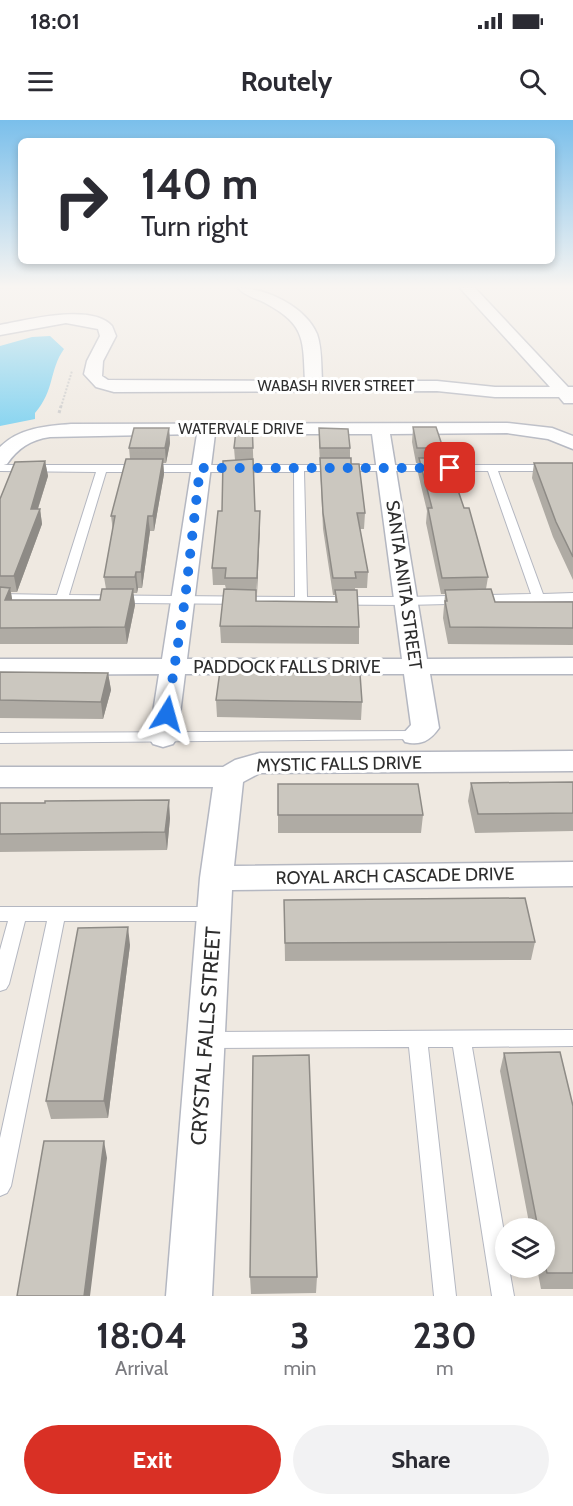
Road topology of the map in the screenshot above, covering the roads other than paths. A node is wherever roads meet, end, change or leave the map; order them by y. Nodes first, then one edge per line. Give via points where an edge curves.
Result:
1 (105, 343) edge
2 (310, 343) edge
3 (519, 343) edge
4 (314, 386) junction
5 (570, 395) edge
6 (207, 429) junction
7 (380, 429) junction
8 (567, 440) edge
9 (0, 460) edge
10 (0, 468) edge
11 (200, 468) junction
12 (299, 468) junction
13 (386, 468) junction
14 (492, 468) junction
15 (573, 468) edge
16 (102, 469) junction
17 (573, 597) edge
18 (0, 598) edge
19 (62, 598) junction
20 (537, 598) junction
21 (185, 599) junction
22 (301, 600) junction
23 (406, 601) junction
24 (573, 666) edge
25 (0, 667) edge
26 (174, 667) junction
27 (416, 668) junction
28 (415, 736) joint
29 (0, 738) edge
30 (163, 738) junction
31 (573, 761) edge
32 (0, 777) edge
33 (229, 777) junction
34 (573, 874) edge
35 (215, 896) junction
36 (9, 914) edge
37 (57, 914) junction
38 (0, 984) edge
39 (573, 1038) edge
40 (418, 1039) junction
41 (461, 1039) junction
42 (206, 1040) junction
43 (8, 1114) edge
44 (0, 1186) edge
45 (189, 1296) edge
46 (445, 1296) edge
47 (503, 1296) edge

1 - 4 street, WABASH RIVER STREET via 91,370 98,384
2 - 4 street
3 - 5 street
4 - 5 street, WABASH RIVER STREET via 437,386
6 - 7 street, WATERVALE DRIVE
6 - 9 street, WATERVALE DRIVE via 71,429 30,434 7,447
6 - 11 street
7 - 8 street, WATERVALE DRIVE via 507,428 533,430
7 - 13 street, SANTA ANITA STREET
10 - 16 lane
11 - 12 lane
11 - 16 lane
11 - 21 street
12 - 13 lane
12 - 22 lane
13 - 14 lane
13 - 23 street, SANTA ANITA STREET
14 - 15 lane
14 - 20 lane
16 - 19 lane
17 - 20 lane
18 - 19 lane
19 - 21 lane
20 - 23 lane
21 - 22 lane
21 - 26 street
22 - 23 lane
23 - 27 street, SANTA ANITA STREET
24 - 27 street, PADDOCK FALLS DRIVE
25 - 26 street, PADDOCK FALLS DRIVE
26 - 27 street, PADDOCK FALLS DRIVE
26 - 30 street
27 - 28 street, SANTA ANITA STREET via 425,728
28 - 30 lane
29 - 30 lane
31 - 33 street, MYSTIC FALLS DRIVE via 260,763
32 - 33 street, MYSTIC FALLS DRIVE
33 - 35 street, CRYSTAL FALLS STREET
34 - 35 street, ROYAL ARCH CASCADE DRIVE
35 - 37 lane
35 - 42 street, CRYSTAL FALLS STREET
36 - 37 lane
36 - 38 lane
37 - 43 lane
39 - 41 lane
40 - 41 lane
40 - 42 lane
40 - 46 lane
41 - 47 lane
42 - 45 street, CRYSTAL FALLS STREET
43 - 44 lane

